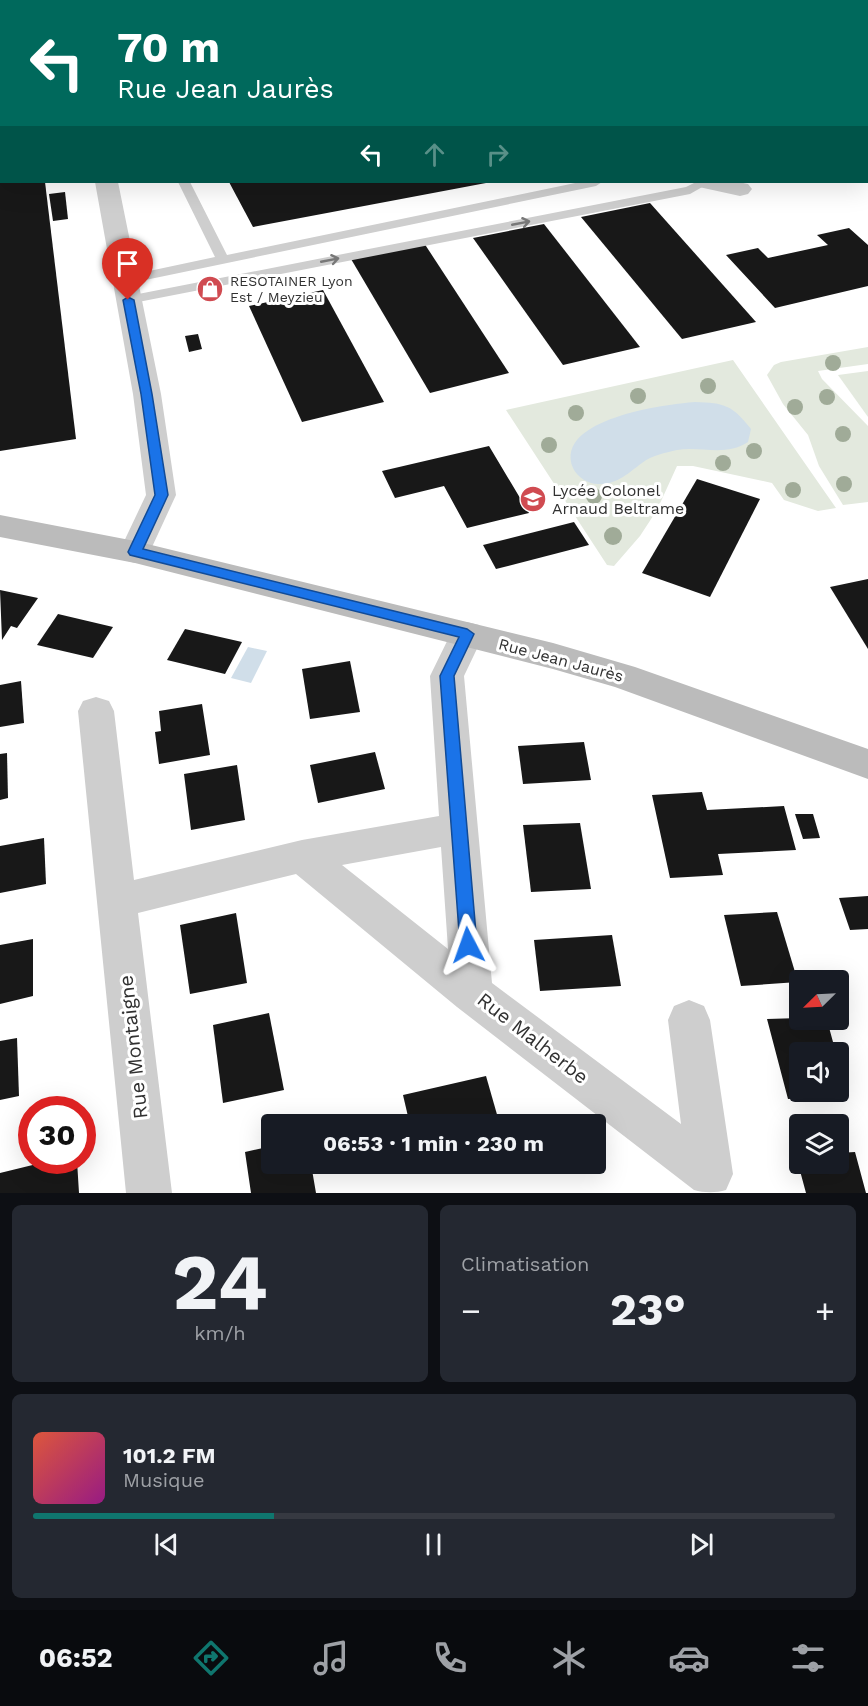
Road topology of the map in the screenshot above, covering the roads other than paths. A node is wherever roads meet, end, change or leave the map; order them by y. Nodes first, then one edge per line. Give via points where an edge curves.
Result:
1 (106, 183) edge
2 (184, 183) edge
3 (591, 183) edge
4 (704, 183) edge
5 (711, 183) edge
6 (740, 189) dead end
7 (223, 260) junction
8 (127, 290) junction
9 (0, 526) edge
10 (135, 552) junction
11 (467, 634) junction
12 (96, 711) dead end
13 (868, 764) edge
14 (459, 828) junction
15 (302, 855) junction
16 (117, 901) junction
17 (472, 993) junction
18 (690, 1020) dead end
19 (712, 1183) edge
20 (149, 1193) edge

1 - 8 street
2 - 7 lane
3 - 7 lane
8 -> 4 lane via 690,190
5 - 6 street
7 - 8 lane
8 - 10 street via 161,495
9 - 10 main road, Rue Jean Jaurès
10 - 11 main road, Rue Jean Jaurès
11 - 13 main road, Rue Jean Jaurès via 623,676
11 - 14 street, Rue Malherbe via 447,676
12 - 16 street, Rue Montaigne
14 - 15 street
14 - 17 street, Rue Malherbe
15 - 16 street
15 - 17 street
16 - 20 street, Rue Montaigne
17 - 19 street, Rue Malherbe
18 - 19 street, Rue Malherbe

